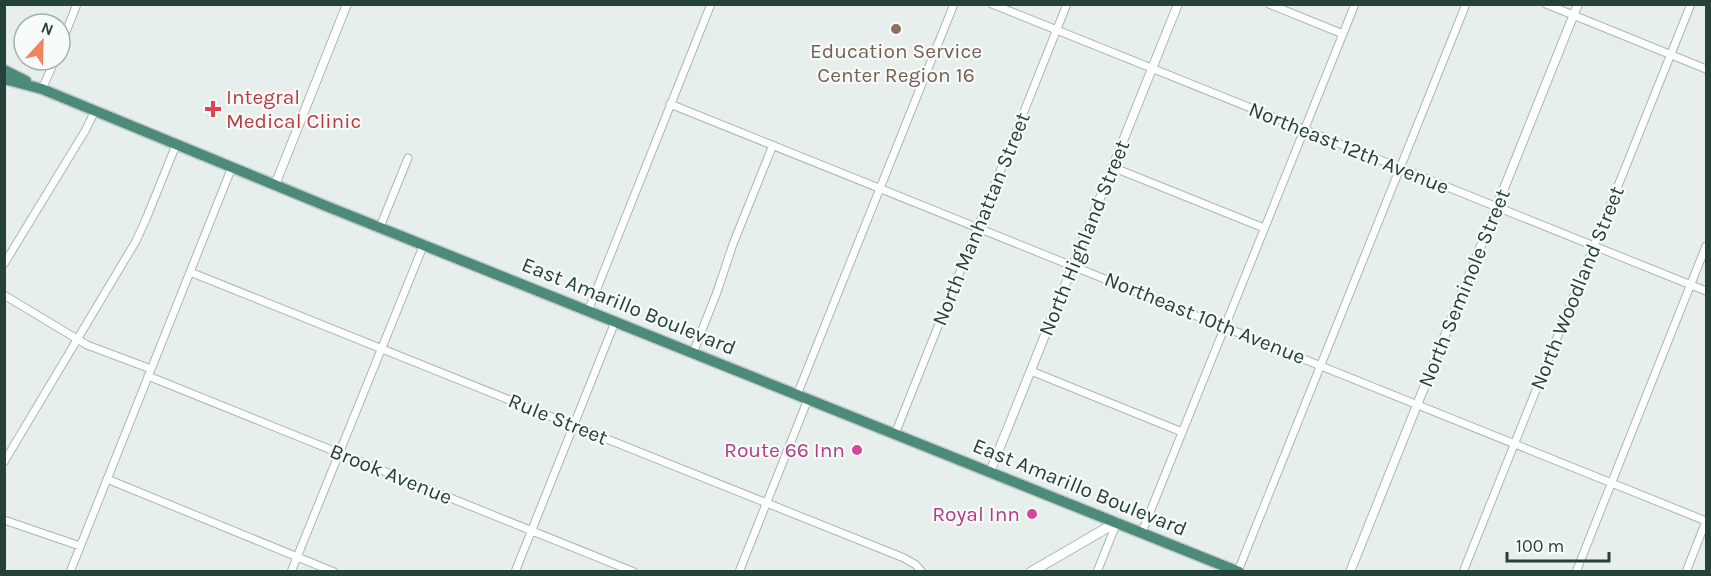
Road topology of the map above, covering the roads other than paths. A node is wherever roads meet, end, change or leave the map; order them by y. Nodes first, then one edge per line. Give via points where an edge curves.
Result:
1 (347, 4) edge
2 (711, 4) edge
3 (954, 4) edge
4 (992, 4) edge
5 (1067, 4) edge
6 (1178, 4) edge
7 (1269, 4) edge
8 (1355, 4) edge
9 (1466, 4) edge
10 (1546, 4) edge
11 (1578, 4) edge
12 (1691, 4) edge
13 (1573, 16) junction
14 (1057, 30) junction
15 (1343, 34) junction
16 (1671, 55) junction
17 (1152, 68) junction
18 (1707, 69) edge
19 (4, 70) edge
20 (50, 72) edge
21 (4, 80) edge
22 (42, 89) junction
23 (670, 104) junction
24 (95, 111) junction
25 (1304, 129) junction
26 (176, 145) junction
27 (773, 145) junction
28 (408, 158) dead end
29 (232, 167) junction
30 (1112, 167) junction
31 (1399, 168) junction
32 (275, 185) junction
33 (880, 188) junction
34 (1496, 207) junction
35 (380, 227) junction
36 (977, 227) junction
37 (1264, 228) junction
38 (424, 244) junction
39 (1594, 246) junction
40 (1707, 246) edge
41 (4, 264) edge
42 (1072, 265) junction
43 (190, 272) junction
44 (1691, 285) junction
45 (1707, 291) edge
46 (4, 295) edge
47 (588, 311) junction
48 (615, 322) junction
49 (1225, 326) junction
50 (78, 340) junction
51 (381, 349) junction
52 (693, 352) junction
53 (1320, 365) junction
54 (1031, 371) junction
55 (149, 372) junction
56 (797, 395) junction
57 (808, 399) junction
58 (1417, 404) junction
59 (574, 425) junction
60 (1182, 432) junction
61 (895, 434) junction
62 (1515, 442) junction
63 (339, 453) junction
64 (4, 462) edge
65 (990, 472) junction
66 (107, 479) junction
67 (1612, 482) junction
68 (766, 503) junction
69 (4, 519) edge
70 (1707, 521) edge
71 (1117, 522) junction
72 (532, 530) junction
73 (1142, 532) junction
74 (80, 546) junction
75 (297, 557) junction
76 (1238, 571) edge
77 (69, 572) edge
78 (291, 572) edge
79 (334, 572) edge
80 (515, 572) edge
81 (634, 572) edge
82 (739, 572) edge
83 (922, 572) edge
84 (1031, 572) edge
85 (1096, 572) edge
86 (1350, 572) edge
87 (1463, 572) edge
88 (1576, 572) edge
89 (1686, 572) edge

1 - 32 street
2 - 23 street
3 - 33 street
4 - 14 street, Northeast 12th Avenue
5 - 14 street, North Manhattan Street
6 - 17 street, North Highland Street
7 - 15 street
8 - 15 street
9 - 31 street
10 - 13 street
11 - 13 street, North Seminole Street
12 - 16 street, North Woodland Street
13 - 16 street
13 - 34 street, North Seminole Street
14 - 17 street, Northeast 12th Avenue
14 - 36 street, North Manhattan Street
15 - 25 street
16 - 18 street
16 - 39 street, North Woodland Street
17 - 25 street, Northeast 12th Avenue
17 - 30 street, North Highland Street
19 - 22 highway
20 - 22 street
21 - 22 highway, East Amarillo Boulevard
22 - 24 highway, East Amarillo Boulevard
23 - 27 street, Northeast 10th Avenue
23 - 47 street
24 - 26 highway, East Amarillo Boulevard
24 - 41 street
25 - 31 street, Northeast 12th Avenue
25 - 37 street
26 - 29 highway, East Amarillo Boulevard
26 - 50 street via 136,241
27 - 33 street, Northeast 10th Avenue
27 - 52 street
28 - 35 street
29 - 32 highway, East Amarillo Boulevard
29 - 43 street
30 - 37 street
30 - 42 street, North Highland Street
31 - 34 street, Northeast 12th Avenue
31 - 53 street
32 - 35 highway, East Amarillo Boulevard
33 - 36 street, Northeast 10th Avenue
33 - 56 street
34 - 39 street, Northeast 12th Avenue
34 - 58 street, North Seminole Street
35 - 38 highway, East Amarillo Boulevard
36 - 42 street, Northeast 10th Avenue
36 - 61 street, North Manhattan Street
37 - 49 street
38 - 47 highway, East Amarillo Boulevard
38 - 51 street
39 - 44 street, Northeast 12th Avenue
39 - 62 street, North Woodland Street
40 - 44 street
42 - 49 street, Northeast 10th Avenue
42 - 54 street, North Highland Street
43 - 51 street, Rule Street
43 - 55 street
44 - 45 street, Northeast 12th Avenue
44 - 67 street
46 - 50 street, Brook Avenue
47 - 48 highway, East Amarillo Boulevard
48 - 52 highway, East Amarillo Boulevard
48 - 59 street
49 - 53 street, Northeast 10th Avenue
49 - 60 street
50 - 55 street, Brook Avenue
50 - 64 street
51 - 59 street, Rule Street
51 - 63 street
52 - 56 highway, East Amarillo Boulevard
53 - 58 street, Northeast 10th Avenue
53 - 76 street
54 - 60 street
54 - 65 street, North Highland Street
55 - 63 street, Brook Avenue
55 - 66 street
56 - 57 highway, East Amarillo Boulevard
57 - 61 highway, East Amarillo Boulevard
57 - 68 street
58 - 62 street, Northeast 10th Avenue
58 - 86 street, North Seminole Street
59 - 68 street, Rule Street
59 - 72 street
60 - 73 street
61 - 65 highway, East Amarillo Boulevard
62 - 67 street, Northeast 10th Avenue
62 - 87 street, North Woodland Street
63 - 72 street, Brook Avenue
63 - 75 street
65 - 71 highway, East Amarillo Boulevard
66 - 74 street
66 - 75 street
67 - 70 street, Northeast 10th Avenue
67 - 88 street
68 - 82 street
68 - 83 street, Rule Street via 904,558
69 - 74 street
70 - 89 street
71 - 73 highway, East Amarillo Boulevard
71 - 84 main road
71 - 85 street
72 - 80 street
72 - 81 street, Brook Avenue
73 - 76 highway, East Amarillo Boulevard
74 - 77 street
75 - 78 street
75 - 79 street

